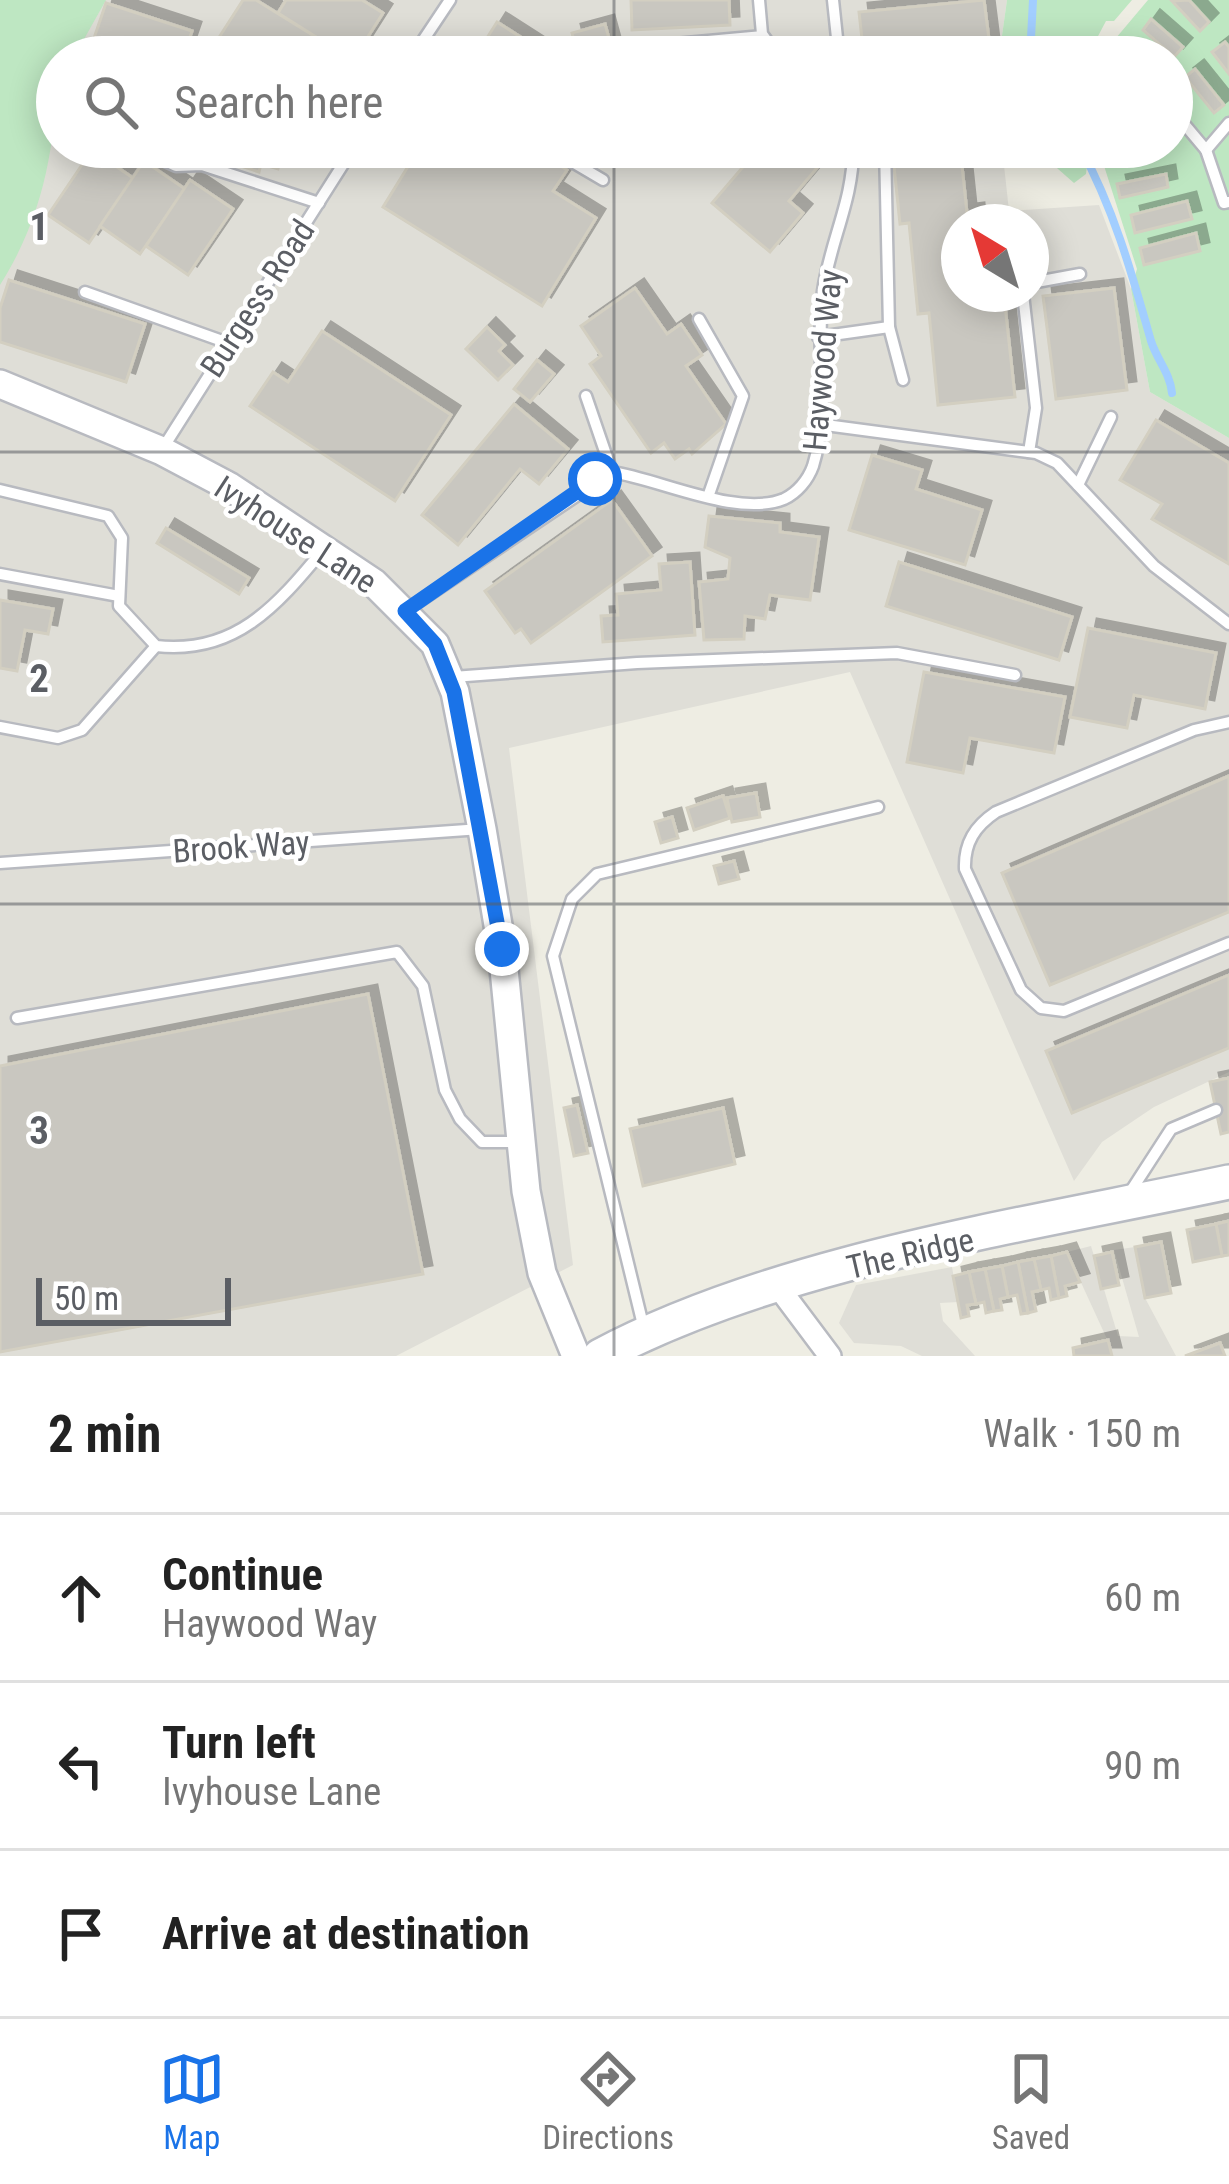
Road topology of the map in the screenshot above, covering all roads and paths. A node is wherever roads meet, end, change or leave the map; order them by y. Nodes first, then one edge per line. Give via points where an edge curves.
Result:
1 (450, 0) edge
2 (759, 0) edge
3 (833, 0) edge
4 (426, 36) edge
5 (763, 36) edge
6 (837, 36) edge
7 (1229, 123) edge
8 (1193, 134) edge
9 (1206, 150) junction
10 (211, 168) edge
11 (341, 168) edge
12 (583, 168) edge
13 (851, 168) edge
14 (885, 168) edge
15 (603, 180) dead end
16 (1229, 202) edge
17 (319, 203) junction
18 (1080, 274) dead end
19 (1049, 280) edge
20 (85, 292) dead end
21 (1025, 312) edge
22 (699, 319) dead end
23 (889, 327) junction
24 (818, 338) junction
25 (228, 343) junction
26 (903, 380) dead end
27 (0, 385) edge
28 (586, 396) dead end
29 (1111, 417) dead end
30 (818, 424) junction
31 (162, 451) junction
32 (1029, 452) junction
33 (612, 472) junction
34 (1078, 485) junction
35 (0, 490) edge
36 (708, 496) junction
37 (325, 547) junction
38 (0, 574) edge
39 (119, 596) junction
40 (405, 611) junction
41 (1229, 624) edge
42 (156, 646) junction
43 (1016, 675) dead end
44 (450, 678) junction
45 (1229, 722) edge
46 (0, 727) edge
47 (878, 807) dead end
48 (482, 829) junction
49 (0, 863) edge
50 (1229, 943) edge
51 (16, 1018) dead end
52 (1216, 1110) dead end
53 (520, 1142) junction
54 (1229, 1182) edge
55 (1122, 1205) junction
56 (776, 1284) junction
57 (645, 1332) junction
58 (577, 1356) edge
59 (600, 1356) edge
60 (830, 1356) edge

1 - 4 lane
2 - 5 lane
3 - 6 lane
7 - 9 lane
8 - 9 lane
9 - 16 lane
10 - 17 lane
11 - 17 lane, Burgess Road
12 - 15 lane
13 - 24 lane, Haywood Way
14 - 23 lane
17 - 25 lane, Burgess Road
18 - 19 lane
20 - 25 lane
21 - 32 lane via 1036,408
22 - 36 lane via 742,396
23 - 24 lane
23 - 26 lane
24 - 30 lane, Haywood Way
25 - 31 lane, Burgess Road
27 - 31 street, Ivyhouse Lane
28 - 33 lane
29 - 34 lane
30 - 32 lane
30 - 36 lane, Haywood Way via 814,462 795,494 760,503
31 - 37 street, Ivyhouse Lane
32 - 34 lane via 1057,463
33 - 36 lane, Haywood Way
33 - 40 lane
34 - 41 lane via 1125,539
35 - 39 lane via 108,516 122,538
37 - 40 street, Ivyhouse Lane
37 - 42 lane via 287,593 232,637 192,650
38 - 39 lane
39 - 42 lane
40 - 44 street, Ivyhouse Lane via 435,644
42 - 46 lane via 82,730 58,738
43 - 44 lane via 897,653
44 - 48 street, Ivyhouse Lane
45 - 50 lane via 996,812 980,823 964,857 1021,991 1041,1007 1064,1011
47 - 57 lane via 597,874 572,899 554,956
48 - 49 lane, Brook Way
48 - 53 street, Ivyhouse Lane
51 - 53 lane via 397,952 423,986 445,1090 460,1119 482,1142
52 - 55 lane via 1171,1129
53 - 58 street, Ivyhouse Lane via 542,1273
54 - 55 main road, The Ridge
55 - 56 main road, The Ridge
56 - 57 main road, The Ridge
56 - 60 street
57 - 59 main road, The Ridge

